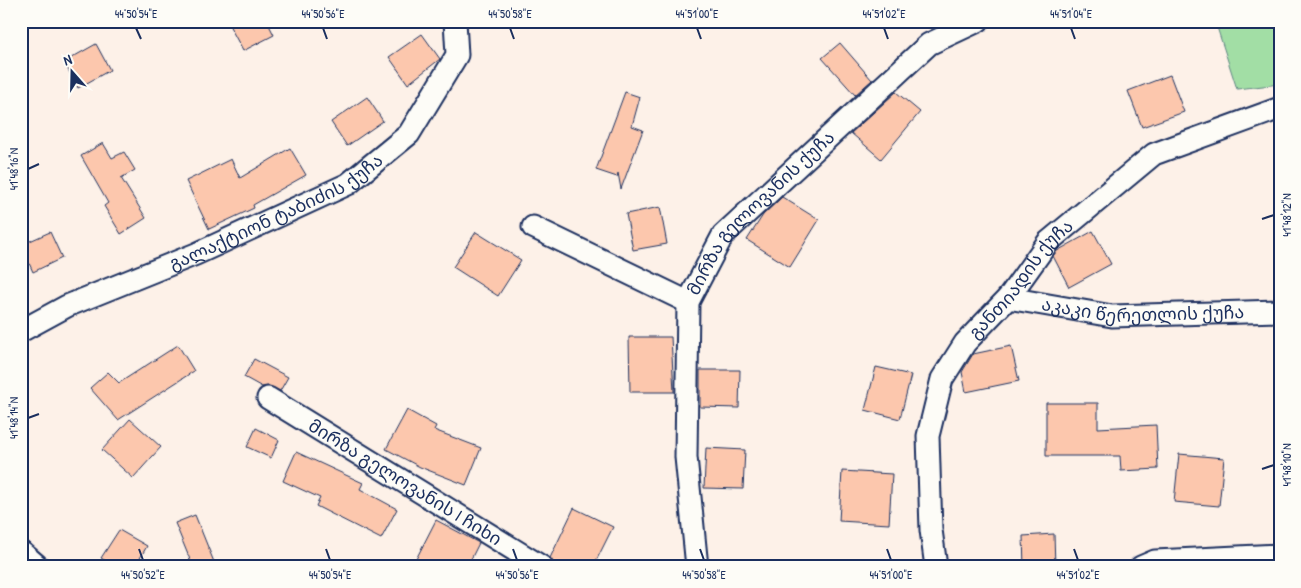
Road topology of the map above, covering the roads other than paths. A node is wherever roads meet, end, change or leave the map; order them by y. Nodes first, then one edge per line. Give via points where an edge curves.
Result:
1 (455, 21) edge
2 (978, 21) edge
3 (1280, 108) edge
4 (533, 227) dead end
5 (1008, 298) junction
6 (688, 302) junction
7 (1280, 311) edge
8 (21, 331) edge
9 (268, 398) dead end
10 (21, 555) edge
11 (1280, 555) edge
12 (35, 567) edge
13 (542, 567) edge
14 (697, 567) edge
15 (936, 567) edge
16 (1141, 567) edge

1 - 8 street, გალაქტიონ ტაბიძის ქუჩა via 457,55 409,134 348,184 196,254 66,306
2 - 6 street, მირზა გელოვანის ქუჩა via 929,44 723,235
3 - 5 street, განთიადის ქუჩა via 1154,154 1048,242
4 - 6 street
5 - 7 street, აკაკი წერეთლის ქუჩა via 1112,316
5 - 15 street, განთიადის ქუჩა via 965,343 942,379 928,436 931,530
6 - 14 street, მირზა გელოვანის ქუჩა via 686,457
9 - 13 street, მირზა გელოვანის I ჩიხი
10 - 12 street
11 - 16 street via 1155,561

